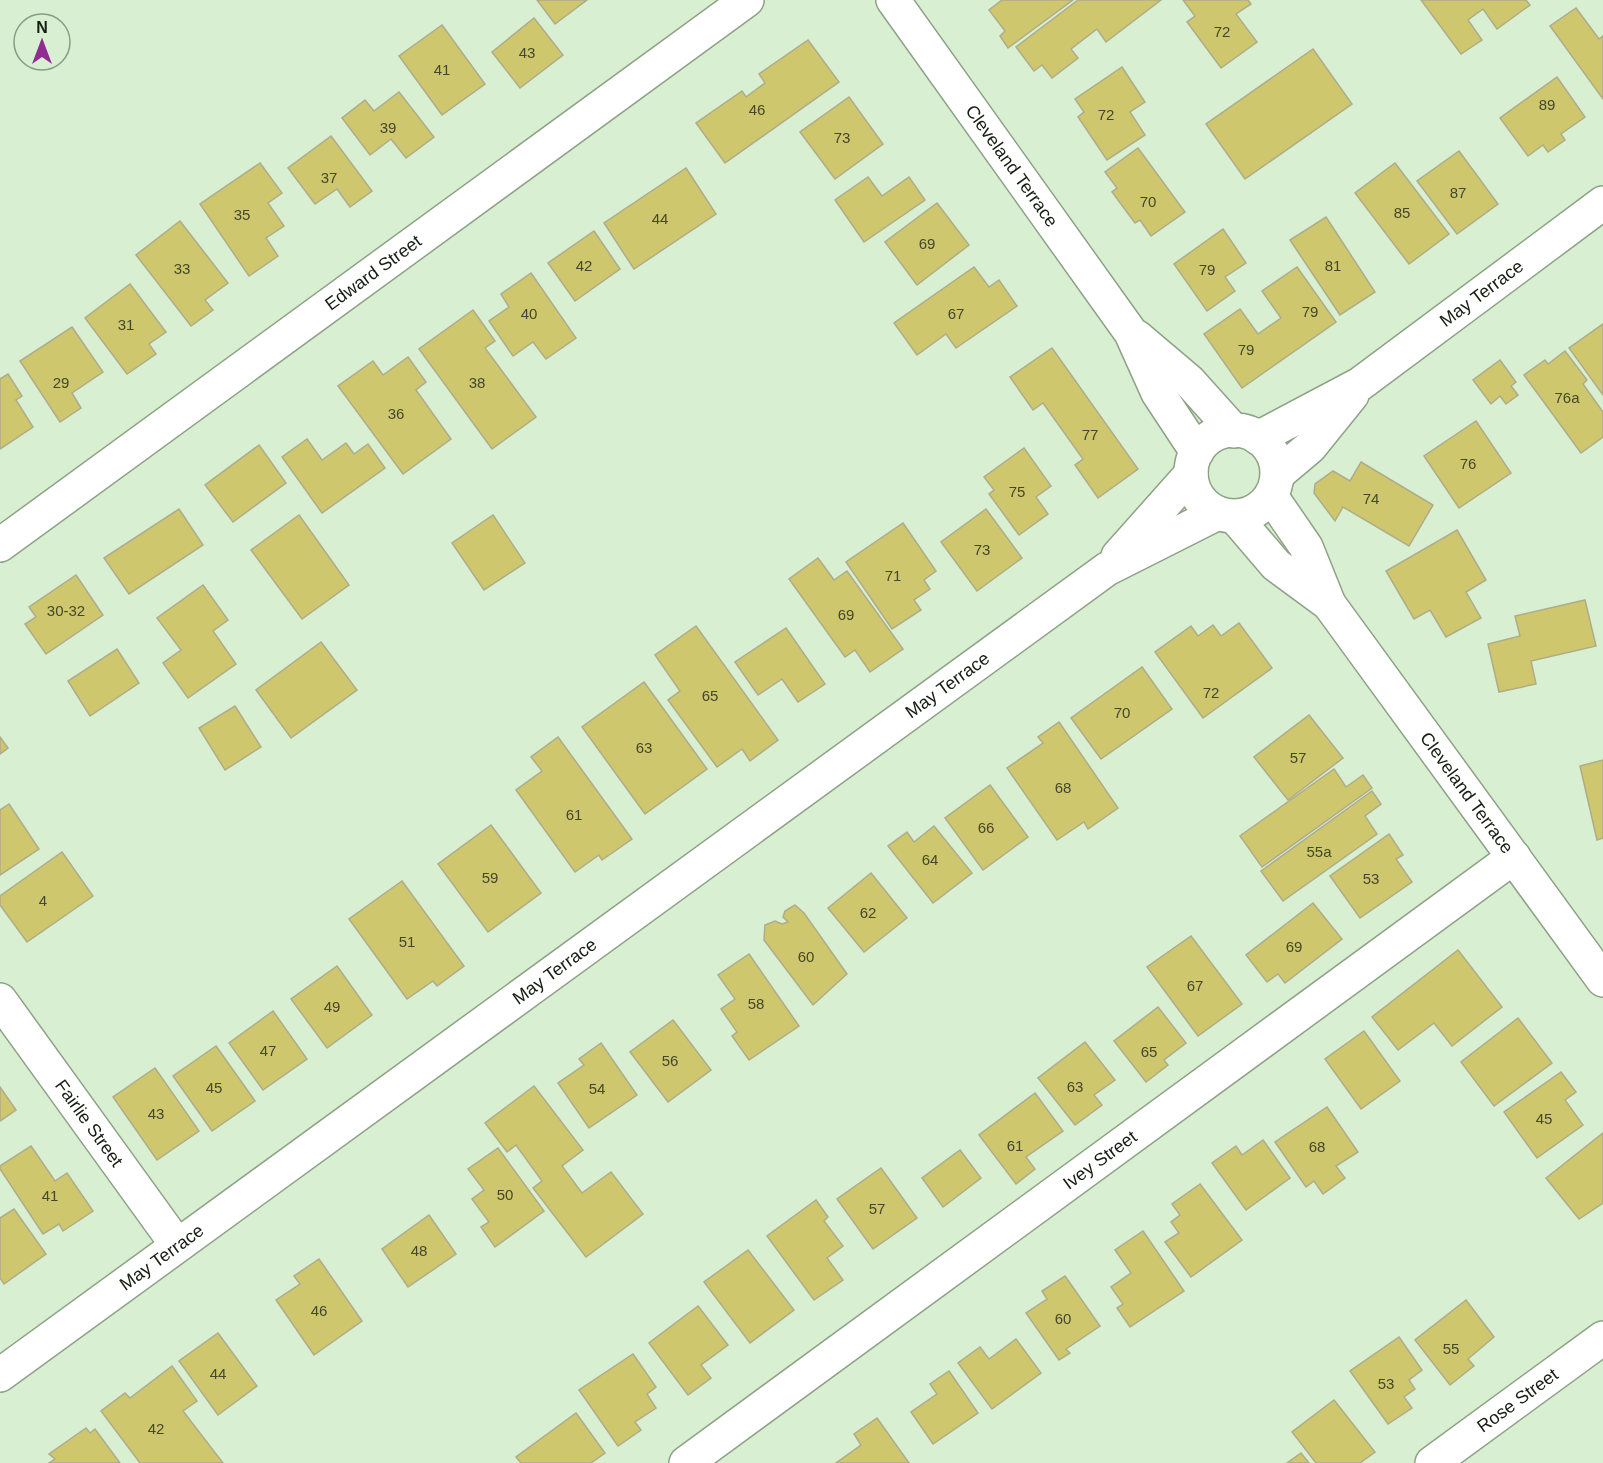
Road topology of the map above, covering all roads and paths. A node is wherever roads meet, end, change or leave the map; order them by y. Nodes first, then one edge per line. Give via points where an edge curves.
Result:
1 (747, 0) edge
2 (893, 0) edge
3 (1603, 203) edge
4 (1131, 333) junction
5 (1360, 384) junction
6 (1246, 434) junction
7 (1194, 463) junction
8 (1274, 485) junction
9 (1226, 515) junction
10 (0, 545) edge
11 (1107, 569) junction
12 (1329, 604) junction
13 (1514, 858) junction
14 (1603, 980) edge
15 (0, 1000) edge
16 (177, 1245) junction
17 (1603, 1338) edge
18 (0, 1375) edge
19 (686, 1463) edge
20 (1432, 1463) edge

1 - 10 street, Edward Street
2 - 4 street, Cleveland Terrace
3 - 5 street, May Terrace
4 - 6 street, Cleveland Terrace
4 - 7 street, Cleveland Terrace
5 - 6 street, May Terrace
5 - 8 street, May Terrace
6 - 7 street via 1213,436
6 - 8 street via 1269,448 1275,460
7 - 9 street via 1193,486 1199,498 1207,507
7 - 11 street, May Terrace
8 - 9 street via 1262,506 1249,514
8 - 12 street, Cleveland Terrace via 1306,547
9 - 11 street, May Terrace
9 - 12 street, Cleveland Terrace via 1276,565
11 - 16 street, May Terrace
12 - 13 street, Cleveland Terrace
13 - 14 street, Cleveland Terrace
13 - 19 street, Ivey Street
15 - 16 street, Fairlie Street
16 - 18 street, May Terrace
17 - 20 street, Rose Street

